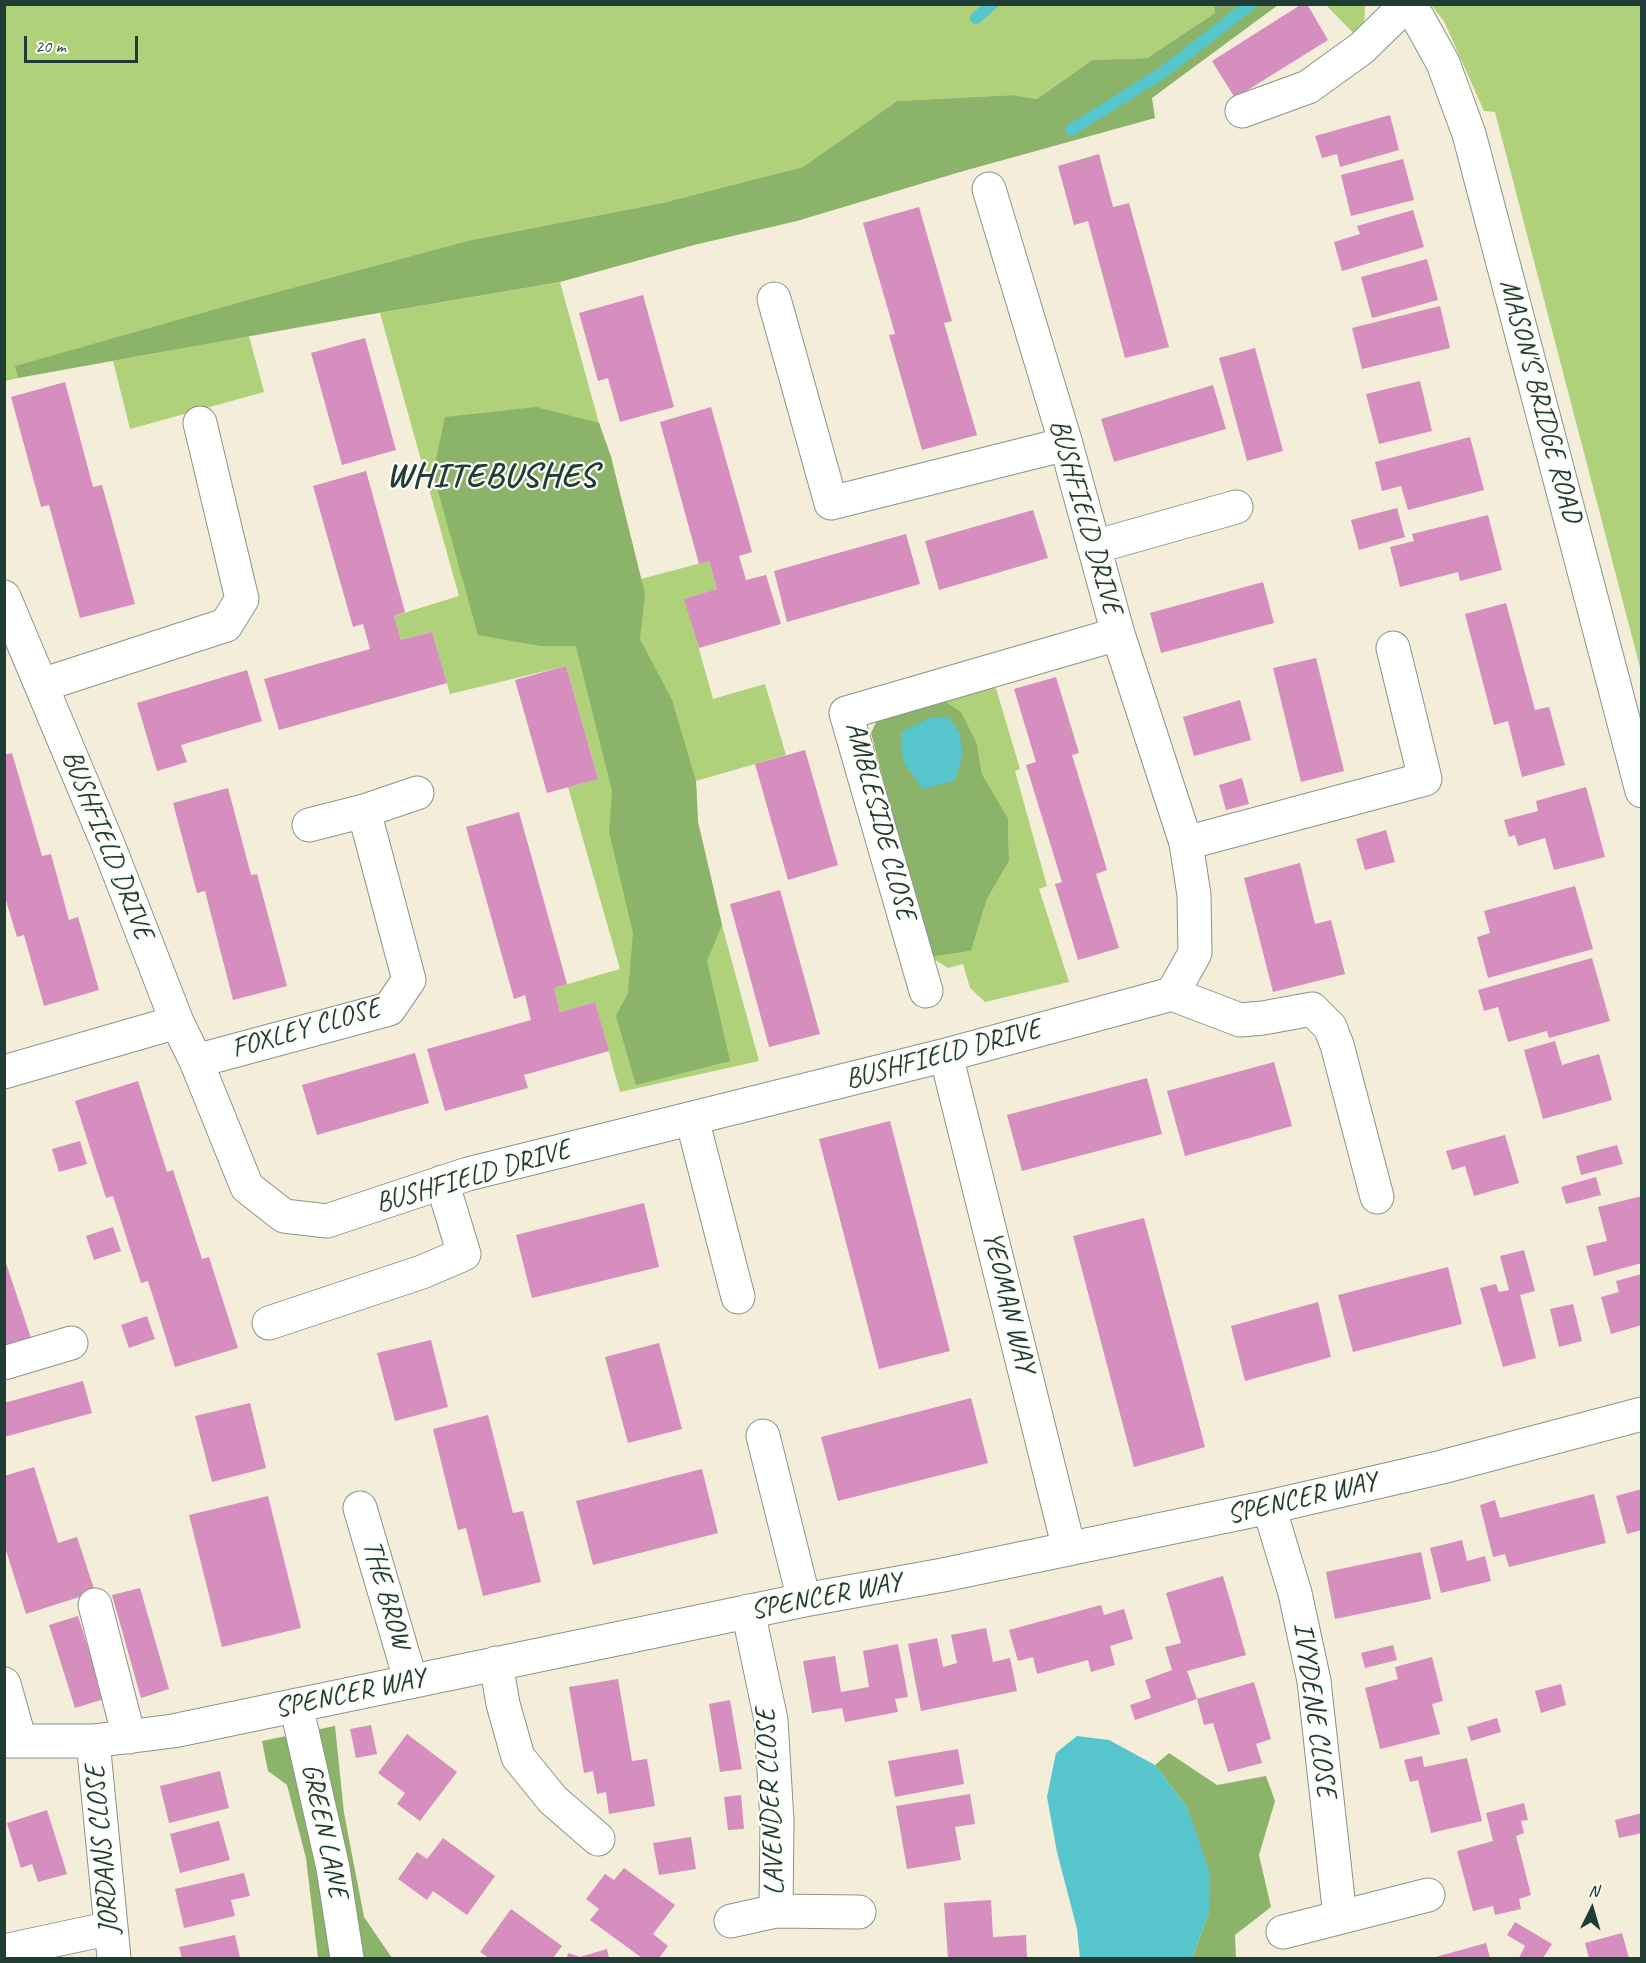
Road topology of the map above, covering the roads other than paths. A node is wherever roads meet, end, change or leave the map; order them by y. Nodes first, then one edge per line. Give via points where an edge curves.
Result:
1 (1409, 10) edge
2 (1242, 111) dead end
3 (989, 189) dead end
4 (774, 299) dead end
5 (200, 423) dead end
6 (1066, 444) junction
7 (1236, 507) dead end
8 (1094, 547) junction
9 (4, 597) edge
10 (1118, 634) junction
11 (1393, 648) dead end
12 (42, 685) junction
13 (1641, 791) edge
14 (417, 793) dead end
15 (364, 811) junction
16 (309, 825) dead end
17 (1186, 843) junction
18 (926, 991) dead end
19 (1172, 994) junction
20 (177, 1022) junction
21 (946, 1055) junction
22 (196, 1061) junction
23 (4, 1072) edge
24 (692, 1119) junction
25 (442, 1182) junction
26 (1377, 1197) dead end
27 (738, 1297) dead end
28 (269, 1323) dead end
29 (71, 1343) dead end
30 (4, 1363) edge
31 (1641, 1414) edge
32 (763, 1436) dead end
33 (1269, 1507) junction
34 (360, 1508) dead end
35 (1069, 1549) junction
36 (804, 1600) junction
37 (95, 1605) dead end
38 (748, 1611) junction
39 (496, 1663) junction
40 (411, 1682) junction
41 (4, 1684) edge
42 (296, 1705) junction
43 (129, 1737) junction
44 (12, 1741) edge
45 (93, 1741) junction
46 (597, 1839) dead end
47 (1428, 1895) dead end
48 (776, 1911) junction
49 (858, 1912) dead end
50 (1340, 1917) junction
51 (731, 1921) dead end
52 (1283, 1932) dead end
53 (112, 1943) edge
54 (4, 1951) edge
55 (347, 1959) edge

1 - 2 street via 1308,87
1 - 13 street, MASON'S BRIDGE ROAD via 1443,63 1469,134
3 - 6 street, BUSHFIELD DRIVE
4 - 6 street via 831,503
5 - 12 street via 242,599 226,625
6 - 8 street, BUSHFIELD DRIVE
7 - 8 street
8 - 10 street, BUSHFIELD DRIVE
9 - 12 street, BUSHFIELD DRIVE
10 - 17 street, BUSHFIELD DRIVE
10 - 18 street, AMBLESIDE CLOSE via 846,713
11 - 17 street via 1425,779
12 - 20 street, BUSHFIELD DRIVE
14 - 15 street
15 - 16 street
15 - 22 street, FOXLEY CLOSE via 409,980 389,1009
17 - 19 street, BUSHFIELD DRIVE via 1194,896 1196,953
19 - 21 street, BUSHFIELD DRIVE
19 - 26 street via 1240,1020 1312,1009 1330,1027 1337,1045
20 - 22 street, BUSHFIELD DRIVE
20 - 23 street
21 - 24 street, BUSHFIELD DRIVE
21 - 35 street, YEOMAN WAY
22 - 25 street, BUSHFIELD DRIVE via 247,1187 284,1216 327,1221
24 - 25 street, BUSHFIELD DRIVE
24 - 27 street
25 - 28 street via 464,1254
29 - 30 street
31 - 33 street, SPENCER WAY via 1442,1467
32 - 36 street
33 - 35 street, SPENCER WAY
33 - 50 street, IVYDENE CLOSE via 1295,1593 1314,1681
34 - 40 street, THE BROW
35 - 36 street, SPENCER WAY
36 - 38 street, SPENCER WAY
37 - 43 street
38 - 39 street, SPENCER WAY
38 - 48 street, LAVENDER CLOSE via 771,1720 777,1821
39 - 40 street, SPENCER WAY
39 - 46 street via 518,1757 553,1800
40 - 42 street, SPENCER WAY
41 - 44 street
42 - 43 street, SPENCER WAY
42 - 55 street, GREEN LANE via 333,1868
43 - 45 street, SPENCER WAY
44 - 45 street, SPENCER WAY
45 - 53 street, JORDANS CLOSE
47 - 50 street
48 - 49 street, LAVENDER CLOSE
48 - 51 street
50 - 52 street
53 - 54 street

